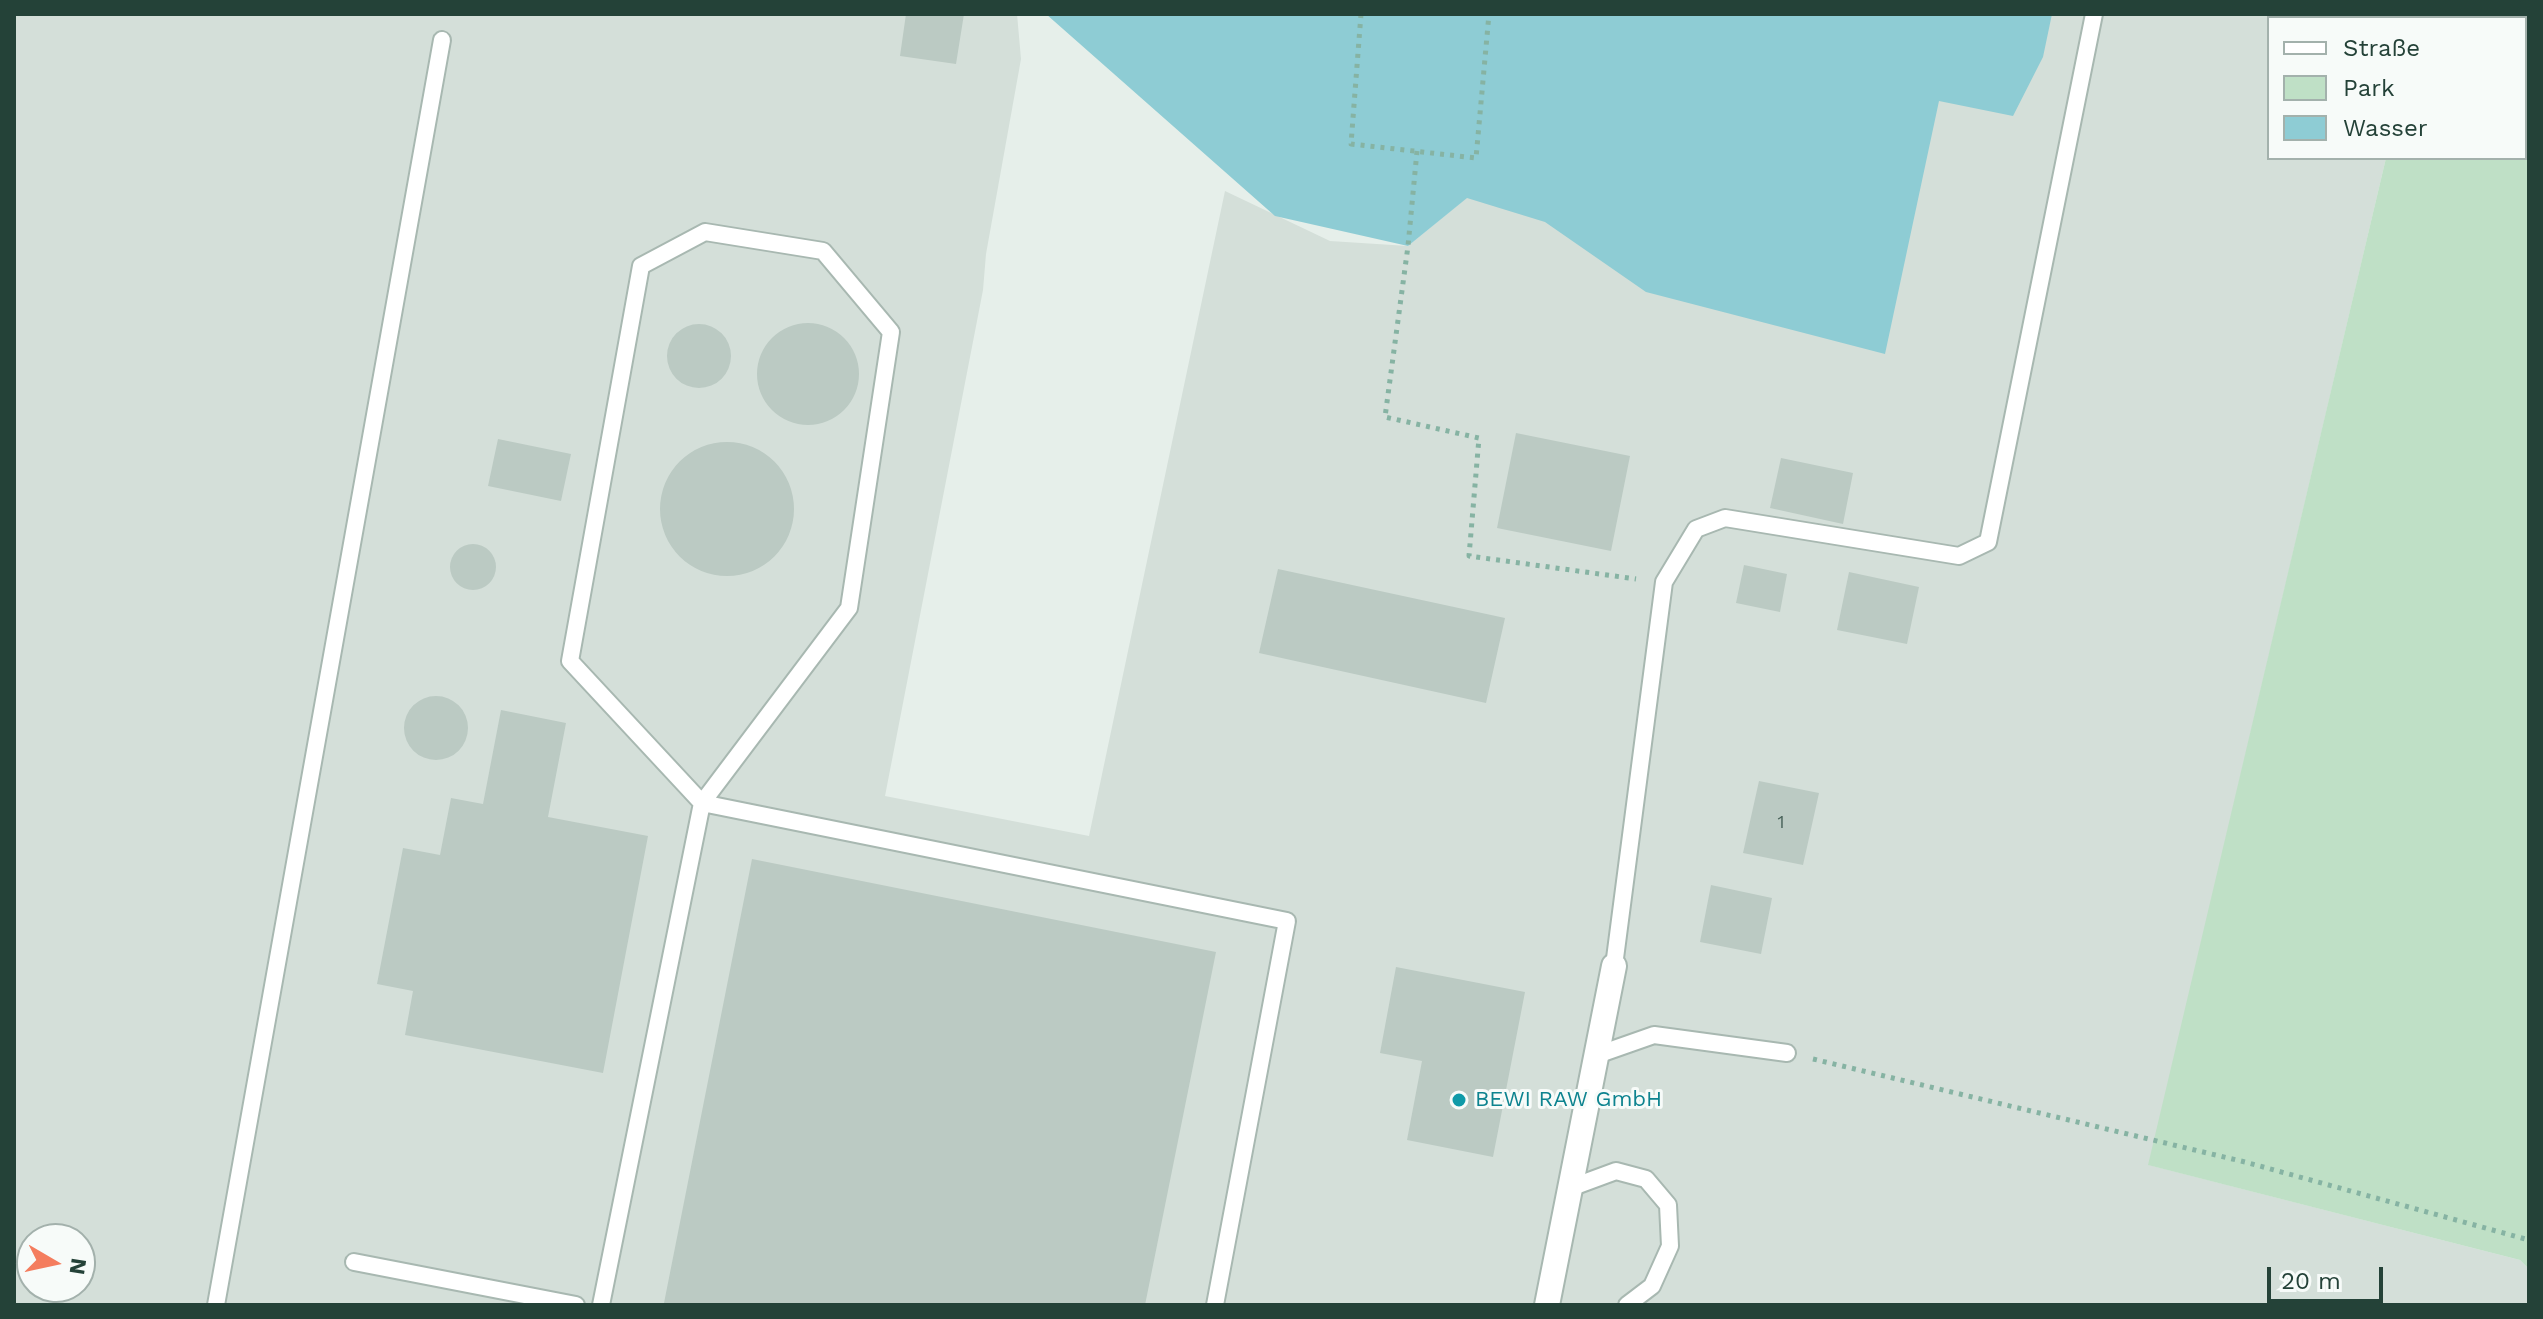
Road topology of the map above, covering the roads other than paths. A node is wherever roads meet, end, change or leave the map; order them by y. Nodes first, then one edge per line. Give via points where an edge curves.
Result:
1 (2094, 14) edge
2 (442, 40) dead end
3 (702, 803) junction
4 (1614, 966) joint
5 (1787, 1053) road end
6 (1597, 1055) junction
7 (1570, 1188) junction
8 (354, 1262) dead end
9 (216, 1305) edge
10 (576, 1305) edge
11 (601, 1305) edge
12 (1215, 1305) edge
13 (1547, 1305) edge
14 (1627, 1305) edge

1 - 4 lane via 1988,542 1959,556 1725,518 1696,529 1664,582
2 - 9 lane
3 - 3 lane via 849,608 891,332 823,251 705,232 641,266 570,661
3 - 11 lane
3 - 12 lane via 1287,921
4 - 6 street
5 - 6 lane via 1654,1035
6 - 7 street
7 - 13 street
7 - 14 lane via 1616,1171 1646,1179 1668,1205 1670,1246 1652,1286
8 - 10 lane

